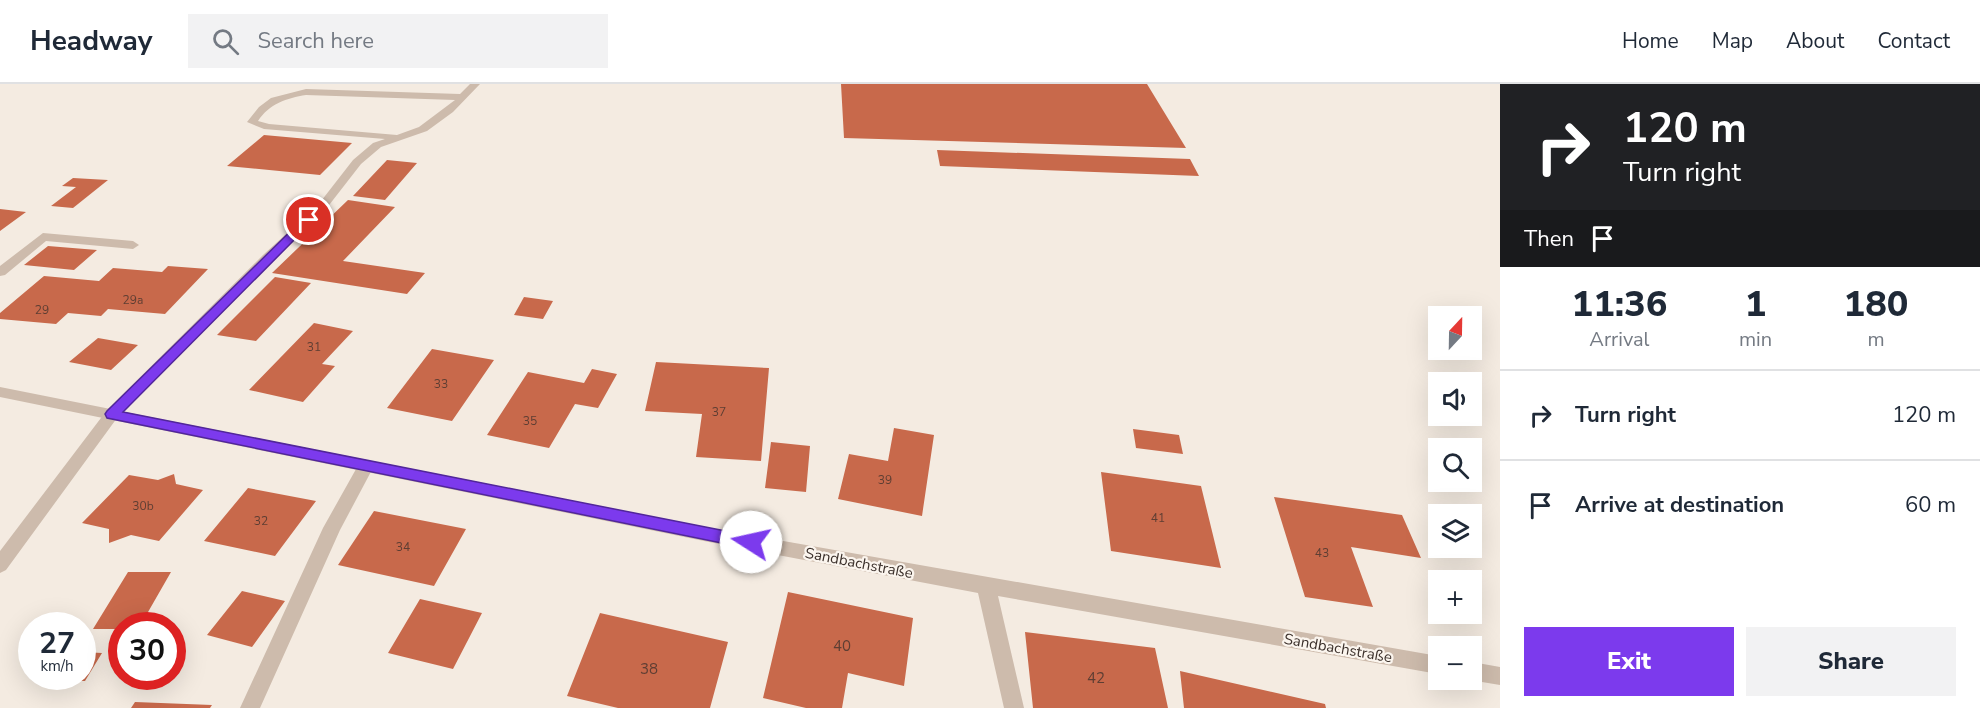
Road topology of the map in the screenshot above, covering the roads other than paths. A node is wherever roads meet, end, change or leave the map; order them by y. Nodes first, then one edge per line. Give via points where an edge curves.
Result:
1 (475, 84) edge
2 (463, 97) junction
3 (399, 137) junction
4 (133, 245) dead end
5 (0, 272) edge
6 (0, 392) edge
7 (112, 414) junction
8 (366, 466) junction
9 (0, 565) edge
10 (986, 586) junction
11 (1428, 663) edge
12 (1482, 673) edge
13 (1500, 676) edge
14 (250, 708) edge
15 (1014, 708) edge

1 - 2 street
2 - 3 street via 423,129
2 - 3 street via 306,92 283,95 257,113 252,122 268,128
3 - 7 street via 376,145 357,162 322,207
4 - 5 street via 43,237
6 - 7 street, Sandbachstraße
7 - 8 street, Sandbachstraße
7 - 9 street
8 - 10 street, Sandbachstraße
8 - 14 street via 332,528
10 - 11 street, Sandbachstraße
10 - 15 street
12 - 13 street

